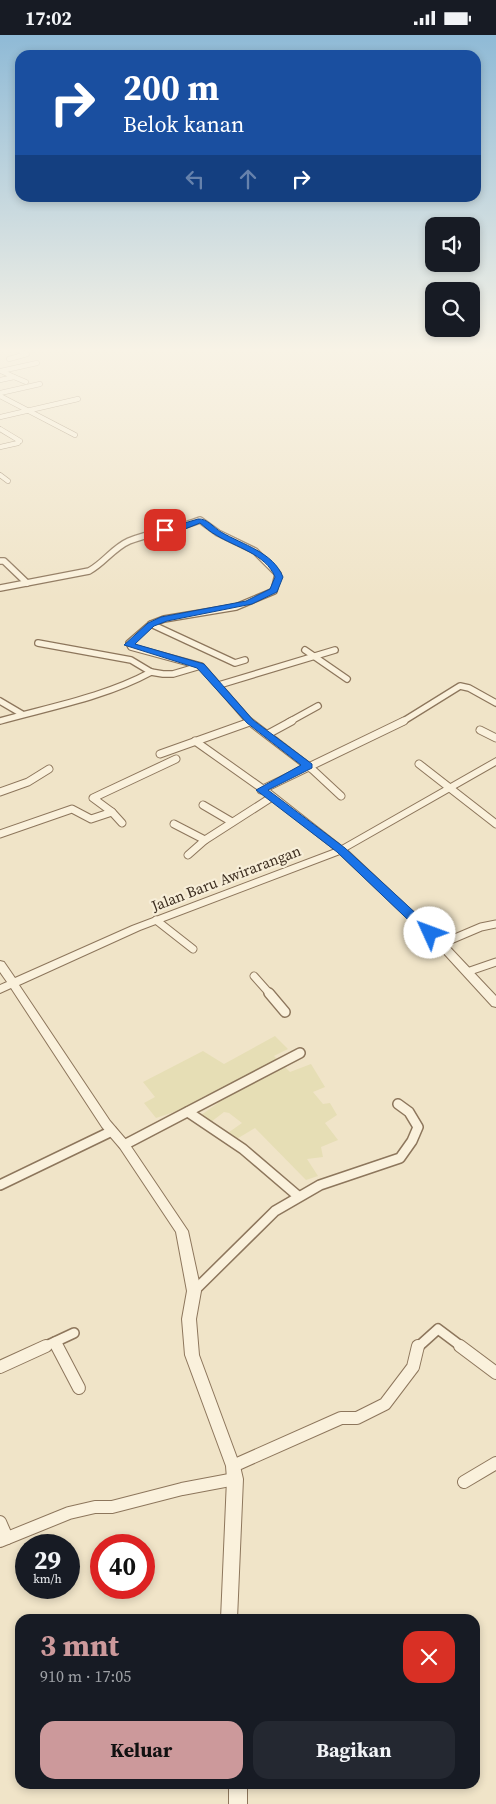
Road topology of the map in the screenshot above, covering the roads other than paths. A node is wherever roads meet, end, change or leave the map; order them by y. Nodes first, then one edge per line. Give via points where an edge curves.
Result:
1 (71, 433) edge
2 (7, 434) joint
3 (0, 435) edge
4 (75, 435) dead end
5 (0, 447) edge
6 (0, 475) edge
7 (0, 483) edge
8 (0, 561) edge
9 (27, 583) junction
10 (0, 588) edge
11 (151, 624) junction
12 (38, 643) dead end
13 (305, 650) dead end
14 (335, 650) dead end
15 (314, 657) junction
16 (246, 660) dead end
17 (198, 667) junction
18 (151, 672) junction
19 (347, 679) dead end
20 (219, 685) junction
21 (0, 701) edge
22 (496, 703) edge
23 (318, 706) dead end
24 (22, 714) junction
25 (0, 721) edge
26 (247, 723) dead end
27 (480, 730) dead end
28 (268, 735) junction
29 (496, 737) edge
30 (195, 741) junction
31 (160, 754) dead end
32 (176, 759) dead end
33 (496, 761) edge
34 (419, 764) dead end
35 (308, 766) junction
36 (49, 769) dead end
37 (449, 787) junction
38 (261, 790) junction
39 (0, 792) edge
40 (341, 796) dead end
41 (272, 797) junction
42 (203, 805) dead end
43 (112, 812) junction
44 (232, 822) junction
45 (122, 823) dead end
46 (174, 824) dead end
47 (496, 824) edge
48 (0, 834) edge
49 (205, 840) junction
50 (341, 850) junction
51 (188, 855) dead end
52 (156, 920) junction
53 (496, 924) edge
54 (445, 943) junction
55 (192, 949) dead end
56 (496, 962) edge
57 (0, 964) edge
58 (469, 971) junction
59 (254, 976) dead end
60 (14, 983) junction
61 (0, 989) edge
62 (496, 1003) edge
63 (285, 1012) dead end
64 (300, 1053) dead end
65 (398, 1104) dead end
66 (188, 1112) junction
67 (112, 1131) junction
68 (124, 1145) junction
69 (0, 1185) edge
70 (298, 1196) junction
71 (194, 1291) junction
72 (74, 1333) dead end
73 (55, 1342) junction
74 (0, 1367) edge
75 (496, 1373) edge
76 (79, 1387) dead end
77 (496, 1463) edge
78 (234, 1473) junction
79 (464, 1482) dead end
80 (0, 1522) edge
81 (3, 1540) edge
82 (229, 1614) edge
83 (238, 1789) edge
84 (238, 1804) edge

1 - 4 street
2 - 3 street
2 - 5 street via 19,442
6 - 7 street via 8,481
8 - 9 street via 4,561
9 - 10 street
9 - 11 street via 90,571 122,545 139,537 201,520 263,557 278,574 274,591 236,607
11 - 16 street via 235,663
11 - 17 street via 129,645
12 - 18 street via 131,660
13 - 15 street
14 - 15 street
15 - 19 street
15 - 20 street
17 - 18 street via 173,674
17 - 20 street
18 - 24 street via 91,696
20 - 28 street via 250,721
21 - 24 street
22 - 35 street via 460,686 408,719
23 - 28 street
24 - 25 street
26 - 30 street
27 - 29 street
28 - 35 street
30 - 31 street
30 - 38 street
32 - 43 street via 93,798
33 - 37 street, Jalan Baru Awirarangan
34 - 37 street
35 - 38 street
35 - 40 street
36 - 39 street
37 - 47 street
37 - 50 street, Jalan Baru Awirarangan
38 - 41 street
41 - 44 street
41 - 50 street
42 - 44 street
43 - 45 street
43 - 48 street via 91,819 72,809
44 - 49 street
46 - 49 street
49 - 51 street
50 - 52 street, Jalan Baru Awirarangan
50 - 54 street
52 - 55 street
52 - 60 street, Jalan Baru Awirarangan
53 - 54 street
54 - 58 street
56 - 58 street
57 - 60 street
58 - 62 street
59 - 63 street
60 - 61 street, Jalan Baru Awirarangan
60 - 67 street
64 - 66 street
65 - 70 street via 409,1112 418,1127 400,1158 320,1185
66 - 68 street
66 - 70 street via 242,1149
67 - 68 street
67 - 69 street
68 - 71 street via 180,1226
70 - 71 street via 275,1211
71 - 78 street via 189,1319 192,1355
72 - 73 street
73 - 74 street
73 - 76 street
75 - 78 street via 438,1329 417,1348 413,1367 385,1404 357,1418 341,1418 312,1430
77 - 79 street
78 - 81 street via 112,1507 69,1513
78 - 82 street
80 - 81 street
83 - 84 street

